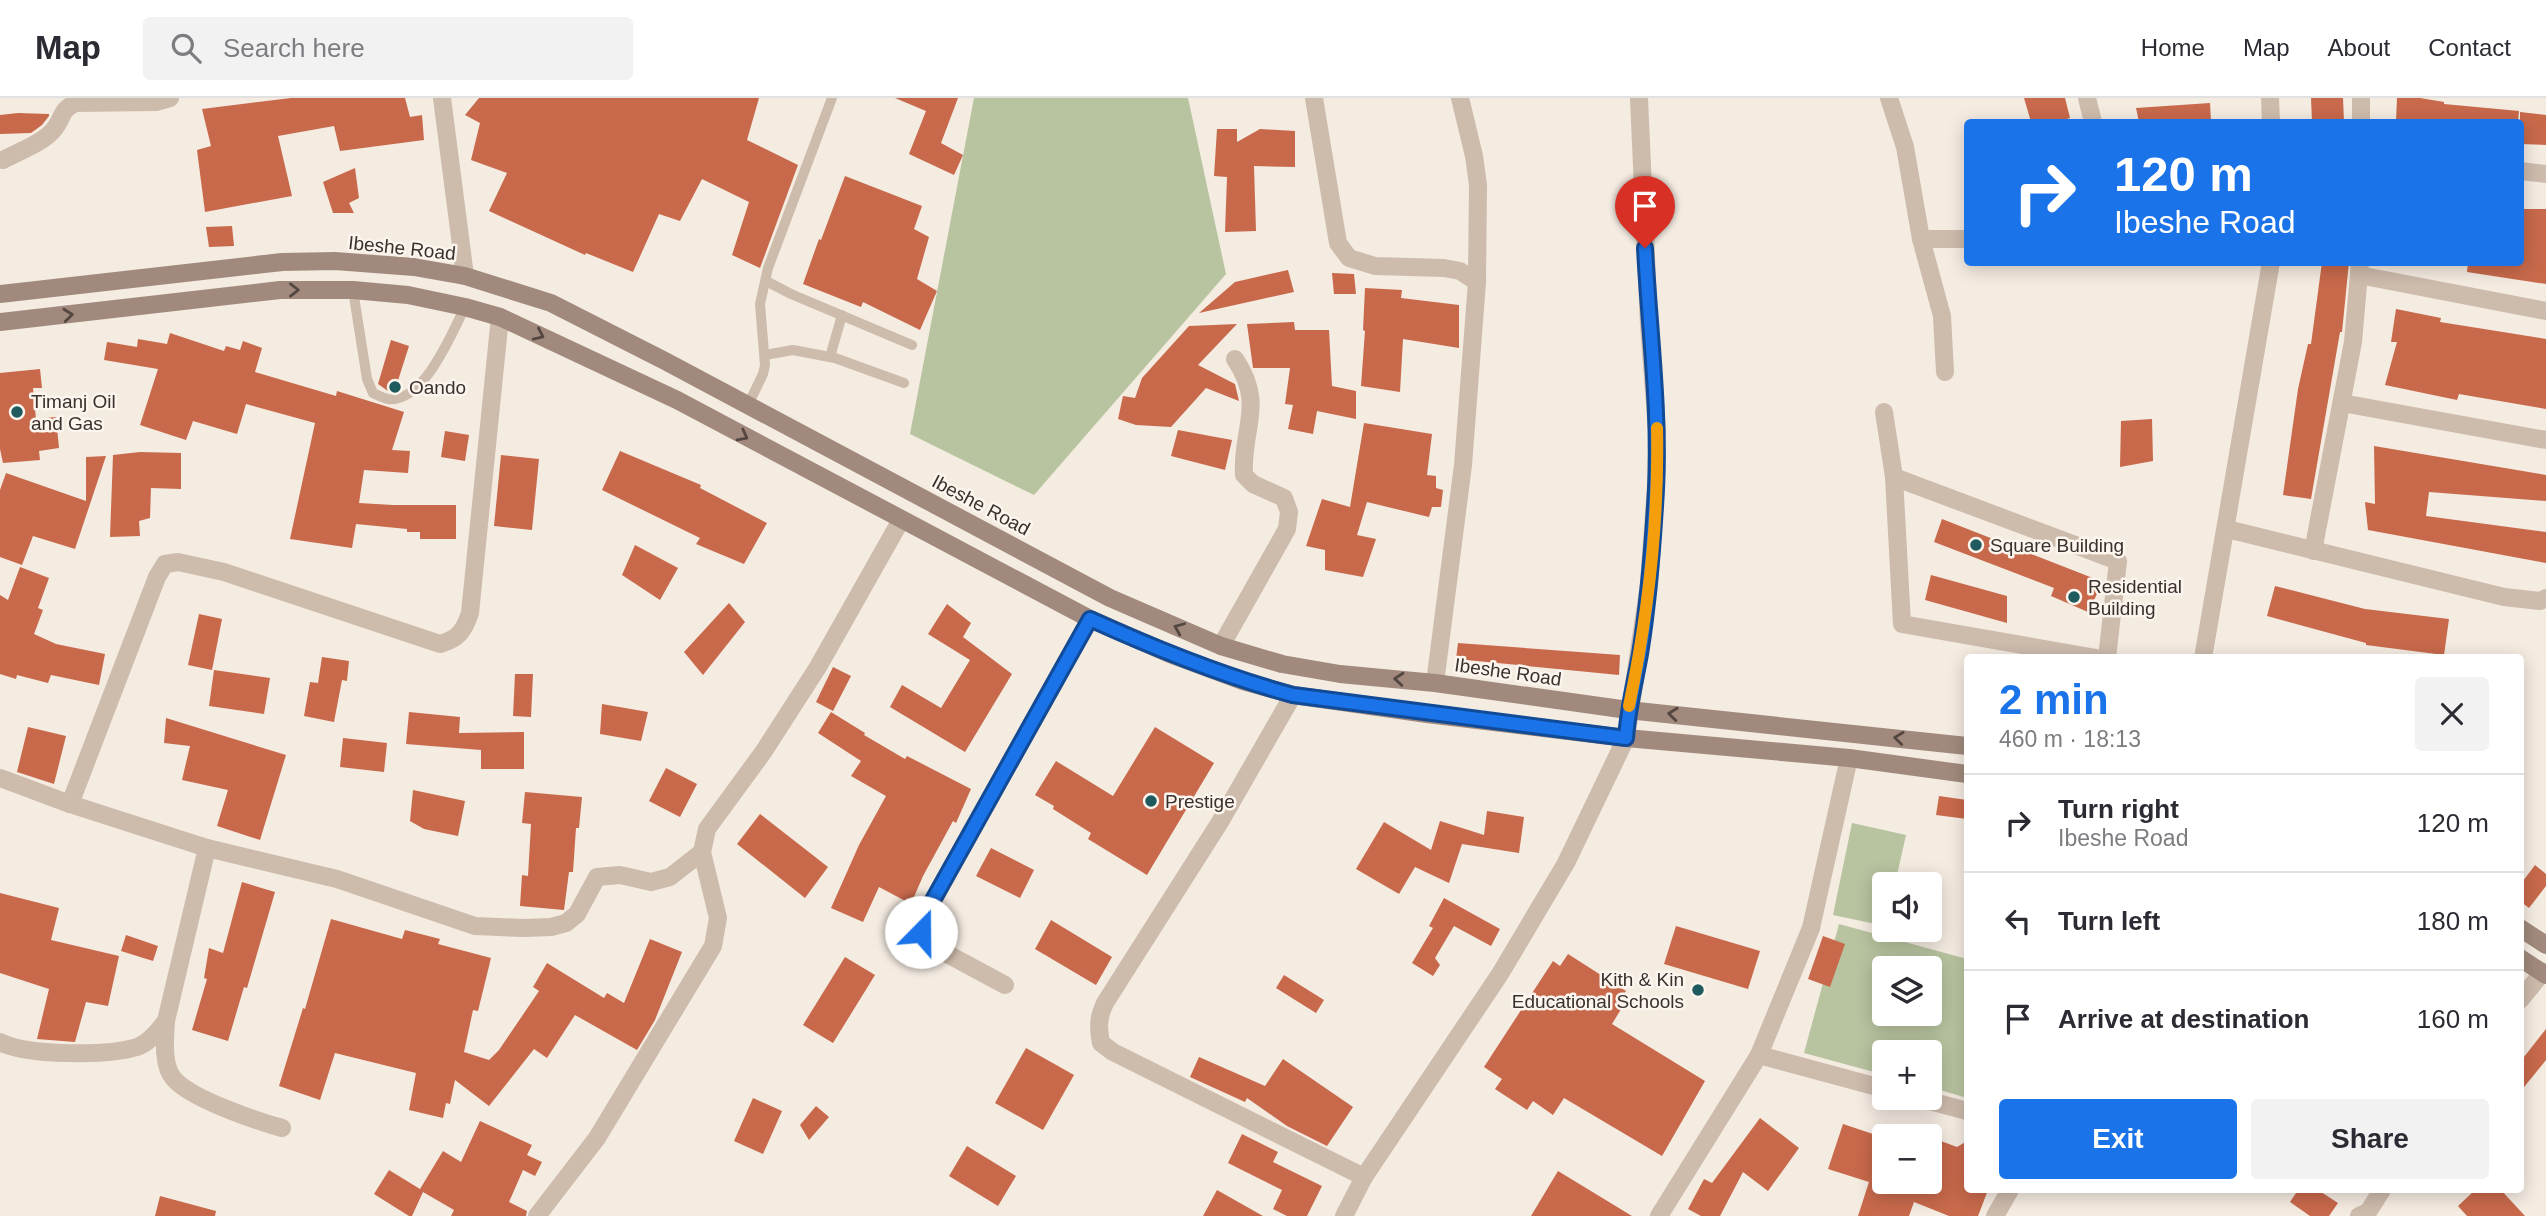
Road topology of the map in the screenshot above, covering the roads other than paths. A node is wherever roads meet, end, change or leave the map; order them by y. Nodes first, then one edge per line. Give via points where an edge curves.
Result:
1 (170, 98) edge
2 (442, 98) edge
3 (832, 98) edge
4 (1314, 98) edge
5 (1460, 98) edge
6 (1639, 98) edge
7 (1889, 98) edge
8 (2087, 98) edge
9 (2270, 98) edge
10 (2361, 98) edge
11 (63, 104) edge
12 (2092, 119) edge
13 (2271, 119) edge
14 (2361, 119) edge
15 (3, 160) dead end
16 (2524, 171) edge
17 (2546, 174) edge
18 (1921, 239) junction
19 (1964, 239) edge
20 (2270, 266) edge
21 (2359, 269) edge
22 (465, 276) junction
23 (766, 281) junction
24 (1477, 282) junction
25 (353, 290) junction
26 (0, 294) edge
27 (465, 307) junction
28 (2546, 311) edge
29 (842, 316) junction
30 (500, 317) junction
31 (0, 322) edge
32 (912, 345) dead end
33 (765, 355) junction
34 (830, 357) junction
35 (1235, 359) dead end
36 (1945, 372) dead end
37 (905, 383) dead end
38 (2342, 403) junction
39 (748, 405) junction
40 (1884, 412) dead end
41 (2546, 440) edge
42 (1894, 477) junction
43 (901, 520) junction
44 (2227, 529) junction
45 (2313, 551) junction
46 (2546, 598) edge
47 (1090, 619) junction
48 (1221, 646) junction
49 (2073, 654) edge
50 (2107, 654) edge
51 (2204, 654) edge
52 (1435, 682) junction
53 (1293, 695) junction
54 (1628, 710) junction
55 (1626, 738) junction
56 (1964, 746) edge
57 (1849, 758) junction
58 (1964, 774) edge
59 (0, 778) edge
60 (70, 804) junction
61 (207, 848) junction
62 (702, 852) junction
63 (2524, 931) edge
64 (2546, 945) edge
65 (2524, 960) edge
66 (2544, 973) edge
67 (1005, 985) dead end
68 (2524, 996) edge
69 (166, 1021) junction
70 (0, 1042) edge
71 (1759, 1055) junction
72 (1872, 1085) edge
73 (1942, 1104) edge
74 (1964, 1110) edge
75 (282, 1128) dead end
76 (1364, 1177) junction
77 (2008, 1193) edge
78 (2380, 1193) edge
79 (2365, 1215) edge
80 (537, 1216) edge
81 (1344, 1216) edge
82 (1659, 1216) edge
83 (1995, 1216) edge

1 - 11 street
2 - 22 street
3 - 23 lane
4 - 24 street via 1334,223 1349,258 1375,266 1444,268
5 - 24 street via 1478,186
6 - 54 street via 1657,431 1649,584
7 - 18 street via 1905,147
8 - 12 street
9 - 13 street
10 - 14 street
11 - 15 street via 55,128
16 - 17 street
18 - 19 street
18 - 36 street via 1942,316
20 - 44 street
21 - 28 street
21 - 38 street
22 - 26 main road, Ibeshe Road via 414,267 282,262
22 - 39 main road, Ibeshe Road via 551,303
23 - 29 lane
23 - 33 lane via 760,304
24 - 52 street via 1463,465
25 - 27 main road
25 - 27 lane via 367,379 373,393 388,399 402,397 421,383 440,358
31 -> 25 main road via 280,290
27 - 30 main road
29 - 32 lane
29 - 34 lane
30 -> 43 main road via 677,400
30 - 60 street via 470,613 456,640 440,644 224,572 178,562 165,564
33 - 34 lane via 793,349
33 - 39 lane via 763,374
34 - 37 lane
35 - 48 street via 1246,374 1251,399 1244,475 1284,498 1289,512 1287,529
38 - 41 street
38 - 45 street
48 -> 39 main road, Ibeshe Road via 1110,598
40 - 42 street
42 - 49 street via 1902,624
42 - 50 street via 2118,561
43 - 47 main road
43 - 62 street via 818,667 707,829
44 - 45 street
44 - 51 street
45 - 46 street via 2504,597
47 - 53 main road via 1170,654
47 - 67 street via 923,918 921,932 927,943
52 -> 48 main road, Ibeshe Road via 1340,674 1282,664
52 - 54 main road, Ibeshe Road
53 - 55 main road
53 - 76 street via 1220,822 1105,1003 1098,1030 1101,1043 1113,1052
54 - 55 street
56 -> 54 main road, Ibeshe Road
55 - 57 main road
55 - 76 street via 1566,863 1500,974
57 - 58 main road
57 - 71 street via 1811,928
59 - 60 street
60 - 61 street
61 - 62 street via 337,879 449,918 494,928 566,923 577,914 597,877 620,875 651,882 670,877
61 - 69 street
62 - 80 street via 719,918 713,946 597,1138
63 - 64 main road
65 - 66 main road
66 - 68 street
69 - 70 street via 139,1046 107,1052 43,1051
69 - 75 street via 165,1049 174,1079 202,1097
71 - 72 street
71 - 82 street
73 - 74 street
76 - 81 street
77 - 83 street
78 - 79 street

